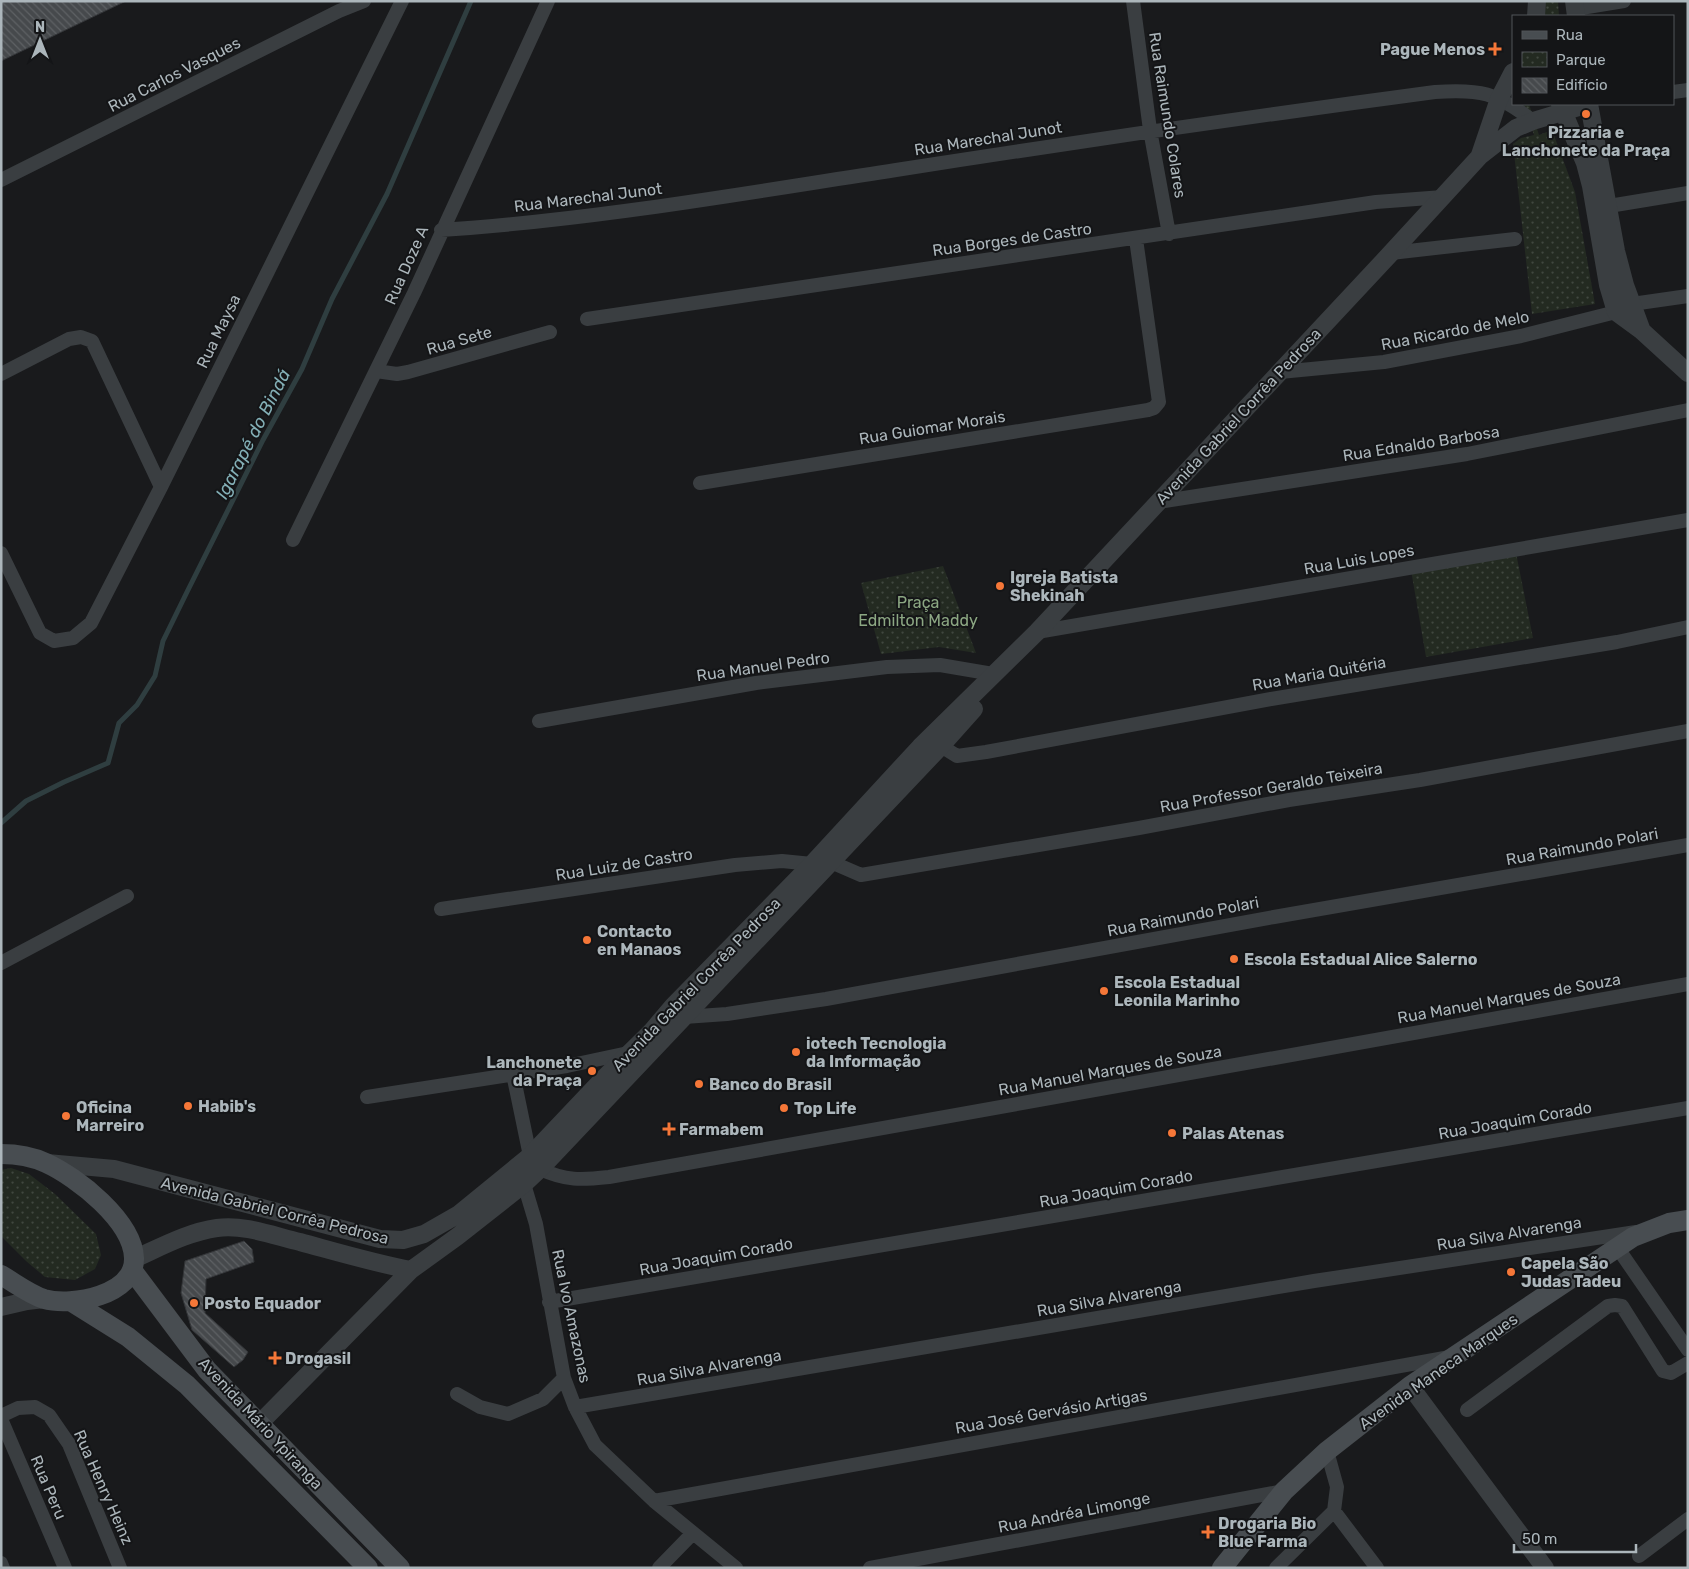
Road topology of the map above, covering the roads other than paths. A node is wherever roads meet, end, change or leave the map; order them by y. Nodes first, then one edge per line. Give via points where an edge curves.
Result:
1 (364, 1) edge
2 (402, 1) edge
3 (548, 1) edge
4 (1133, 1) edge
5 (1537, 1) edge
6 (1624, 1) edge
7 (1575, 9) edge
8 (1536, 15) edge
9 (1512, 74) edge
10 (1688, 90) edge
11 (1674, 92) edge
12 (1499, 99) junction
13 (1584, 105) edge
14 (1591, 105) edge
15 (1562, 108) edge
16 (1533, 121) junction
17 (1150, 130) junction
18 (1480, 156) junction
19 (1, 180) edge
20 (1688, 193) edge
21 (1442, 197) junction
22 (1609, 206) junction
23 (442, 230) junction
24 (1169, 234) junction
25 (1136, 239) junction
26 (1515, 239) dead end
27 (1392, 253) junction
28 (1688, 296) edge
29 (1632, 304) junction
30 (1616, 312) junction
31 (588, 319) dead end
32 (1642, 330) junction
33 (550, 332) dead end
34 (376, 371) junction
35 (1280, 372) junction
36 (1688, 373) edge
37 (1, 374) edge
38 (1688, 410) edge
39 (700, 483) dead end
40 (161, 487) junction
41 (1158, 502) junction
42 (1688, 520) edge
43 (293, 540) dead end
44 (1, 553) edge
45 (1688, 627) edge
46 (1037, 632) junction
47 (993, 674) junction
48 (539, 721) dead end
49 (1688, 731) edge
50 (941, 746) junction
51 (1688, 845) edge
52 (831, 862) junction
53 (812, 864) junction
54 (127, 896) dead end
55 (441, 909) dead end
56 (1, 963) edge
57 (1688, 984) edge
58 (684, 1018) junction
59 (628, 1053) junction
60 (513, 1074) junction
61 (366, 1097) dead end
62 (1688, 1108) edge
63 (4, 1152) edge
64 (46, 1162) junction
65 (535, 1162) junction
66 (524, 1184) junction
67 (1688, 1220) edge
68 (1649, 1230) junction
69 (1617, 1247) junction
70 (133, 1264) junction
71 (411, 1270) junction
72 (1, 1274) edge
73 (44, 1299) junction
74 (72, 1302) junction
75 (550, 1302) junction
76 (1, 1307) edge
77 (1688, 1350) edge
78 (1455, 1356) junction
79 (1688, 1363) edge
80 (564, 1378) junction
81 (1410, 1386) junction
82 (457, 1394) dead end
83 (575, 1407) junction
84 (1467, 1410) dead end
85 (1, 1417) edge
86 (259, 1424) junction
87 (1328, 1451) junction
88 (1284, 1491) junction
89 (654, 1501) junction
90 (1334, 1510) junction
91 (1688, 1519) edge
92 (693, 1533) junction
93 (1639, 1556) dead end
94 (1, 1564) edge
95 (3, 1568) edge
96 (65, 1568) edge
97 (120, 1568) edge
98 (368, 1568) edge
99 (400, 1568) edge
100 (659, 1568) edge
101 (736, 1568) edge
102 (870, 1568) edge
103 (1222, 1568) edge
104 (1276, 1568) edge
105 (1377, 1568) edge
106 (1545, 1568) edge

1 - 19 street, Rua Carlos Vasques
2 - 40 street, Rua Maysa
3 - 23 street, Rua Doze A
4 - 17 street, Rua Raimundo Colares
5 - 8 street
6 - 7 street
9 - 12 street, Avenida Gabriel Corrêa Pedrosa
10 - 11 street
12 - 16 street, Rua Marechal Junot
12 - 17 street, Rua Marechal Junot via 1467,90 1435,92
12 - 18 street, Avenida Gabriel Corrêa Pedrosa
13 - 15 street, Avenida Gabriel Corrêa Pedrosa
14 - 22 street
15 - 16 street, Avenida Gabriel Corrêa Pedrosa
15 - 30 street via 1585,163
16 - 18 street, Avenida Gabriel Corrêa Pedrosa via 1516,128
17 - 23 street, Rua Marechal Junot via 637,210
17 - 24 street, Rua Raimundo Colares
18 - 21 street, Avenida Gabriel Corrêa Pedrosa
20 - 22 street
21 - 24 street, Rua Borges de Castro via 1376,202
21 - 27 street, Avenida Gabriel Corrêa Pedrosa
22 - 29 street via 1616,251
23 - 34 street, Rua Doze A
24 - 25 street, Rua Borges de Castro
25 - 31 street, Rua Borges de Castro
25 - 39 street, Rua Guiomar Morais via 1159,402 1154,408
26 - 27 street
27 - 35 street, Avenida Gabriel Corrêa Pedrosa
28 - 29 street, Rua Ricardo de Melo
29 - 30 street, Rua Ricardo de Melo
29 - 32 street
30 - 32 street
30 - 35 street, Rua Ricardo de Melo via 1521,336 1384,362
32 - 36 street
33 - 34 street, Rua Sete via 408,372
34 - 43 street, Rua Doze A
35 - 41 street, Avenida Gabriel Corrêa Pedrosa
37 - 40 street via 69,339 81,337 92,341
38 - 41 street, Rua Ednaldo Barbosa via 1467,454
40 - 44 street, Rua Maysa via 91,623 73,638 54,641 40,633
41 - 46 street, Avenida Gabriel Corrêa Pedrosa
42 - 46 street, Rua Luis Lopes
45 - 50 street, Rua Maria Quitéria via 957,756
46 - 47 street, Avenida Gabriel Corrêa Pedrosa
47 - 48 street, Rua Manuel Pedro via 940,665 886,667 756,683
47 - 50 street, Avenida Gabriel Corrêa Pedrosa via 973,710
47 - 53 street, Avenida Gabriel Corrêa Pedrosa
49 - 52 street, Rua Professor Geraldo Teixeira via 861,875
50 - 52 street, Avenida Gabriel Corrêa Pedrosa
51 - 58 street, Rua Raimundo Polari via 826,999
52 - 58 street, Avenida Gabriel Corrêa Pedrosa
53 - 55 street, Rua Luiz de Castro via 782,861 734,865
53 - 59 street, Avenida Gabriel Corrêa Pedrosa
54 - 56 street
57 - 65 street, Rua Manuel Marques de Souza via 609,1177 558,1177
58 - 65 street, Avenida Gabriel Corrêa Pedrosa
59 - 60 street
59 - 65 street, Avenida Gabriel Corrêa Pedrosa
60 - 61 street
60 - 65 street
62 - 75 street, Rua Joaquim Corado
63 - 64 main road
64 - 65 street, Avenida Gabriel Corrêa Pedrosa via 114,1169 380,1239 403,1240 424,1234 460,1214
64 - 70 main road via 108,1208 128,1235
65 - 66 street, Avenida Gabriel Corrêa Pedrosa
66 - 71 street, Avenida Gabriel Corrêa Pedrosa
66 - 75 street, Rua Ivo Amazonas via 536,1224
67 - 68 main road, Avenida Maneca Marques
68 - 69 main road, Avenida Maneca Marques
68 - 83 street, Rua Silva Alvarenga via 1314,1281
69 - 77 street
69 - 78 main road, Avenida Maneca Marques
70 - 71 street, Avenida Gabriel Corrêa Pedrosa via 195,1233 239,1228
70 - 74 main road via 125,1280 114,1289
70 - 86 main road, Avenida Mário Ypiranga via 207,1370
71 - 86 street, Avenida Gabriel Corrêa Pedrosa
72 - 73 main road
73 - 74 main road
73 - 76 street
74 - 98 main road, Avenida Mário Ypiranga via 128,1337 188,1385
75 - 80 street, Rua Ivo Amazonas
78 - 81 main road, Avenida Maneca Marques
78 - 89 street, Rua José Gervásio Artigas
79 - 84 street via 1671,1373 1663,1371 1622,1306 1608,1306
80 - 82 street via 543,1399 508,1414 480,1408
80 - 83 street, Rua Ivo Amazonas
81 - 87 main road, Avenida Maneca Marques
81 - 106 street
83 - 89 street, Rua Ivo Amazonas via 595,1445
85 - 96 street, Rua Peru
85 - 97 street, Rua Henry Heinz via 18,1408 36,1407 49,1414 69,1444
86 - 99 main road, Avenida Mário Ypiranga
87 - 88 main road, Avenida Maneca Marques
87 - 90 street via 1337,1487
88 - 102 street, Rua Andréa Limonge
88 - 103 main road, Avenida Maneca Marques
89 - 92 street, Rua Ivo Amazonas
90 - 104 street
90 - 105 street
91 - 93 street
92 - 100 street
92 - 101 street, Rua Ivo Amazonas
94 - 95 street

